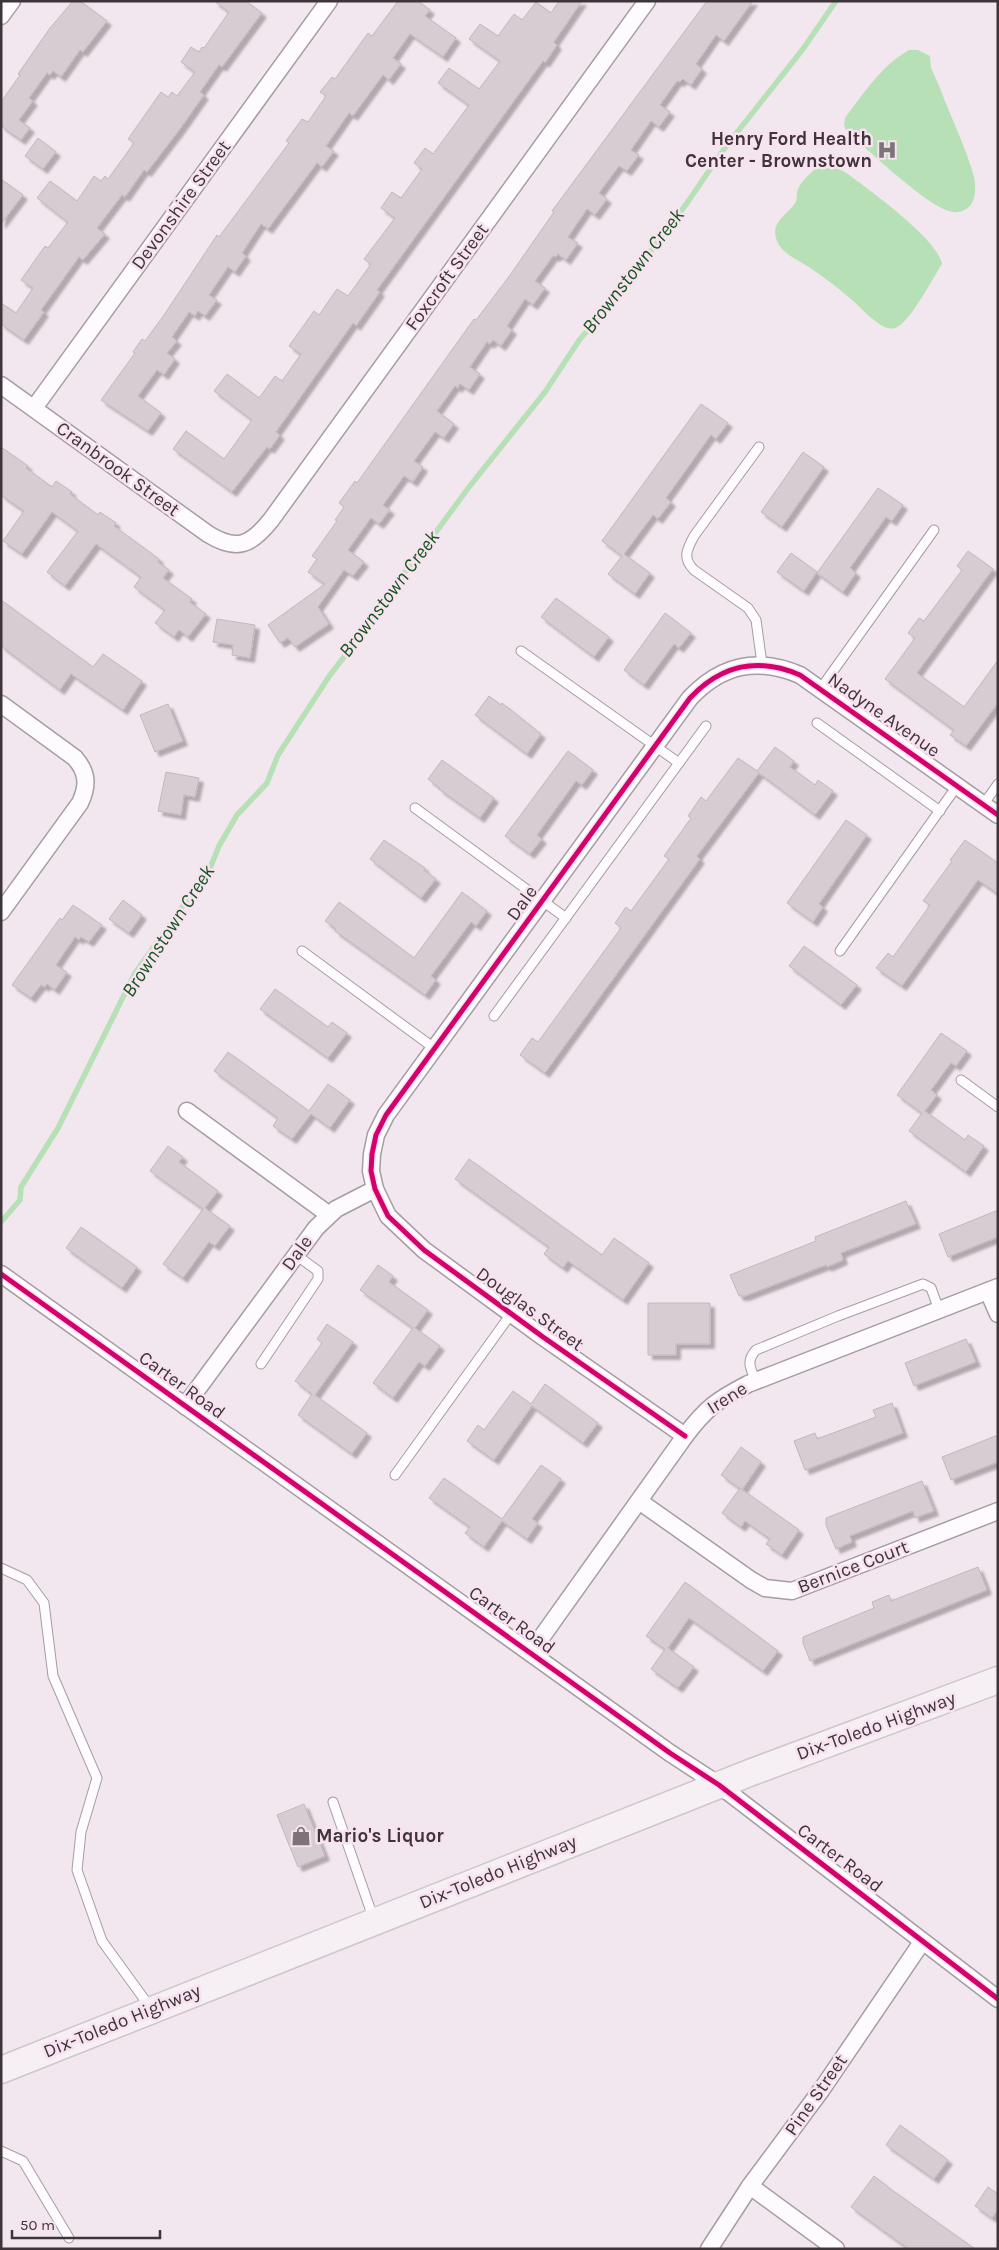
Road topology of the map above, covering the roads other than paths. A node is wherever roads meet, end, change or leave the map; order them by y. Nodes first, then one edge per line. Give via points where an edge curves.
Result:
1 (12, 1) edge
2 (329, 1) edge
3 (647, 1) edge
4 (1, 16) edge
5 (1, 385) edge
6 (34, 408) junction
7 (759, 447) dead end
8 (934, 530) dead end
9 (240, 545) joint
10 (521, 651) dead end
11 (762, 664) junction
12 (744, 666) joint
13 (821, 688) junction
14 (1, 704) edge
15 (817, 723) dead end
16 (706, 726) dead end
17 (654, 747) junction
18 (679, 763) junction
19 (998, 784) edge
20 (957, 786) junction
21 (984, 805) junction
22 (414, 808) dead end
23 (940, 811) junction
24 (998, 815) edge
25 (542, 901) junction
26 (1, 912) edge
27 (566, 918) junction
28 (302, 951) dead end
29 (840, 951) dead end
30 (494, 1016) dead end
31 (434, 1048) junction
32 (961, 1080) dead end
33 (998, 1107) edge
34 (187, 1111) dead end
35 (375, 1189) junction
36 (328, 1214) junction
37 (296, 1255) junction
38 (1, 1274) edge
39 (993, 1289) edge
40 (940, 1310) junction
41 (511, 1314) junction
42 (998, 1314) edge
43 (261, 1364) dead end
44 (756, 1381) junction
45 (185, 1406) junction
46 (685, 1436) junction
47 (395, 1475) dead end
48 (639, 1501) junction
49 (998, 1512) edge
50 (1, 1568) edge
51 (530, 1652) junction
52 (998, 1680) edge
53 (719, 1785) junction
54 (333, 1802) dead end
55 (374, 1920) junction
56 (922, 1942) junction
57 (998, 1999) edge
58 (152, 2009) junction
59 (1, 2070) edge
60 (1, 2151) edge
61 (750, 2186) junction
62 (69, 2238) dead end
63 (709, 2249) edge
64 (836, 2249) edge

1 - 4 street
2 - 6 street, Devonshire Street
3 - 9 street, Foxcroft Street via 271,520 255,538
5 - 6 street, Cranbrook Street
6 - 9 street, Cranbrook Street via 218,541
7 - 11 lane via 694,536 686,556 694,570 748,608 756,620
8 - 13 lane
10 - 17 lane
11 - 12 street, Nadyne Avenue
11 - 13 street, Nadyne Avenue via 800,675
12 - 17 street, Dale via 727,671 699,689
13 - 20 street, Nadyne Avenue
14 - 26 street via 76,758 86,776 86,791 80,803
15 - 23 lane
16 - 18 lane
17 - 18 lane
17 - 25 street, Dale
18 - 27 lane
19 - 21 lane
20 - 21 street, Nadyne Avenue
20 - 23 lane
21 - 24 street, Nadyne Avenue
22 - 25 lane
23 - 29 lane
25 - 27 lane
25 - 31 street, Dale
27 - 30 lane
28 - 31 lane
31 - 35 street, Dale via 386,1115 376,1135 371,1171
32 - 33 lane
34 - 36 street
35 - 36 street, Dale
35 - 41 street, Douglas Street via 388,1216 405,1234
36 - 37 street, Dale
37 - 43 lane via 318,1271 318,1279
37 - 45 street, Dale
38 - 45 street, Carter Road
39 - 40 street, Irene
39 - 42 street
40 - 44 street, Irene
40 - 44 lane via 931,1288 923,1284 838,1316 756,1350 750,1357 749,1366
41 - 46 street, Douglas Street
41 - 47 lane
44 - 46 street, Irene via 710,1406
45 - 51 street, Carter Road
46 - 48 street, Irene
48 - 49 street, Bernice Court via 751,1580 765,1588 792,1591
48 - 51 street, Irene
50 - 58 lane via 27,1580 44,1603 53,1676 97,1778 81,1832 77,1870 102,1941
51 - 53 street, Carter Road
52 - 53 main road, Dix-Toledo Highway
53 - 55 main road, Dix-Toledo Highway
53 - 56 street, Carter Road
54 - 55 lane
55 - 58 main road, Dix-Toledo Highway
56 - 57 street, Carter Road
56 - 61 street, Pine Street via 822,2089
58 - 59 main road, Dix-Toledo Highway
60 - 62 lane via 23,2161
61 - 63 street, Pine Street
61 - 64 street

